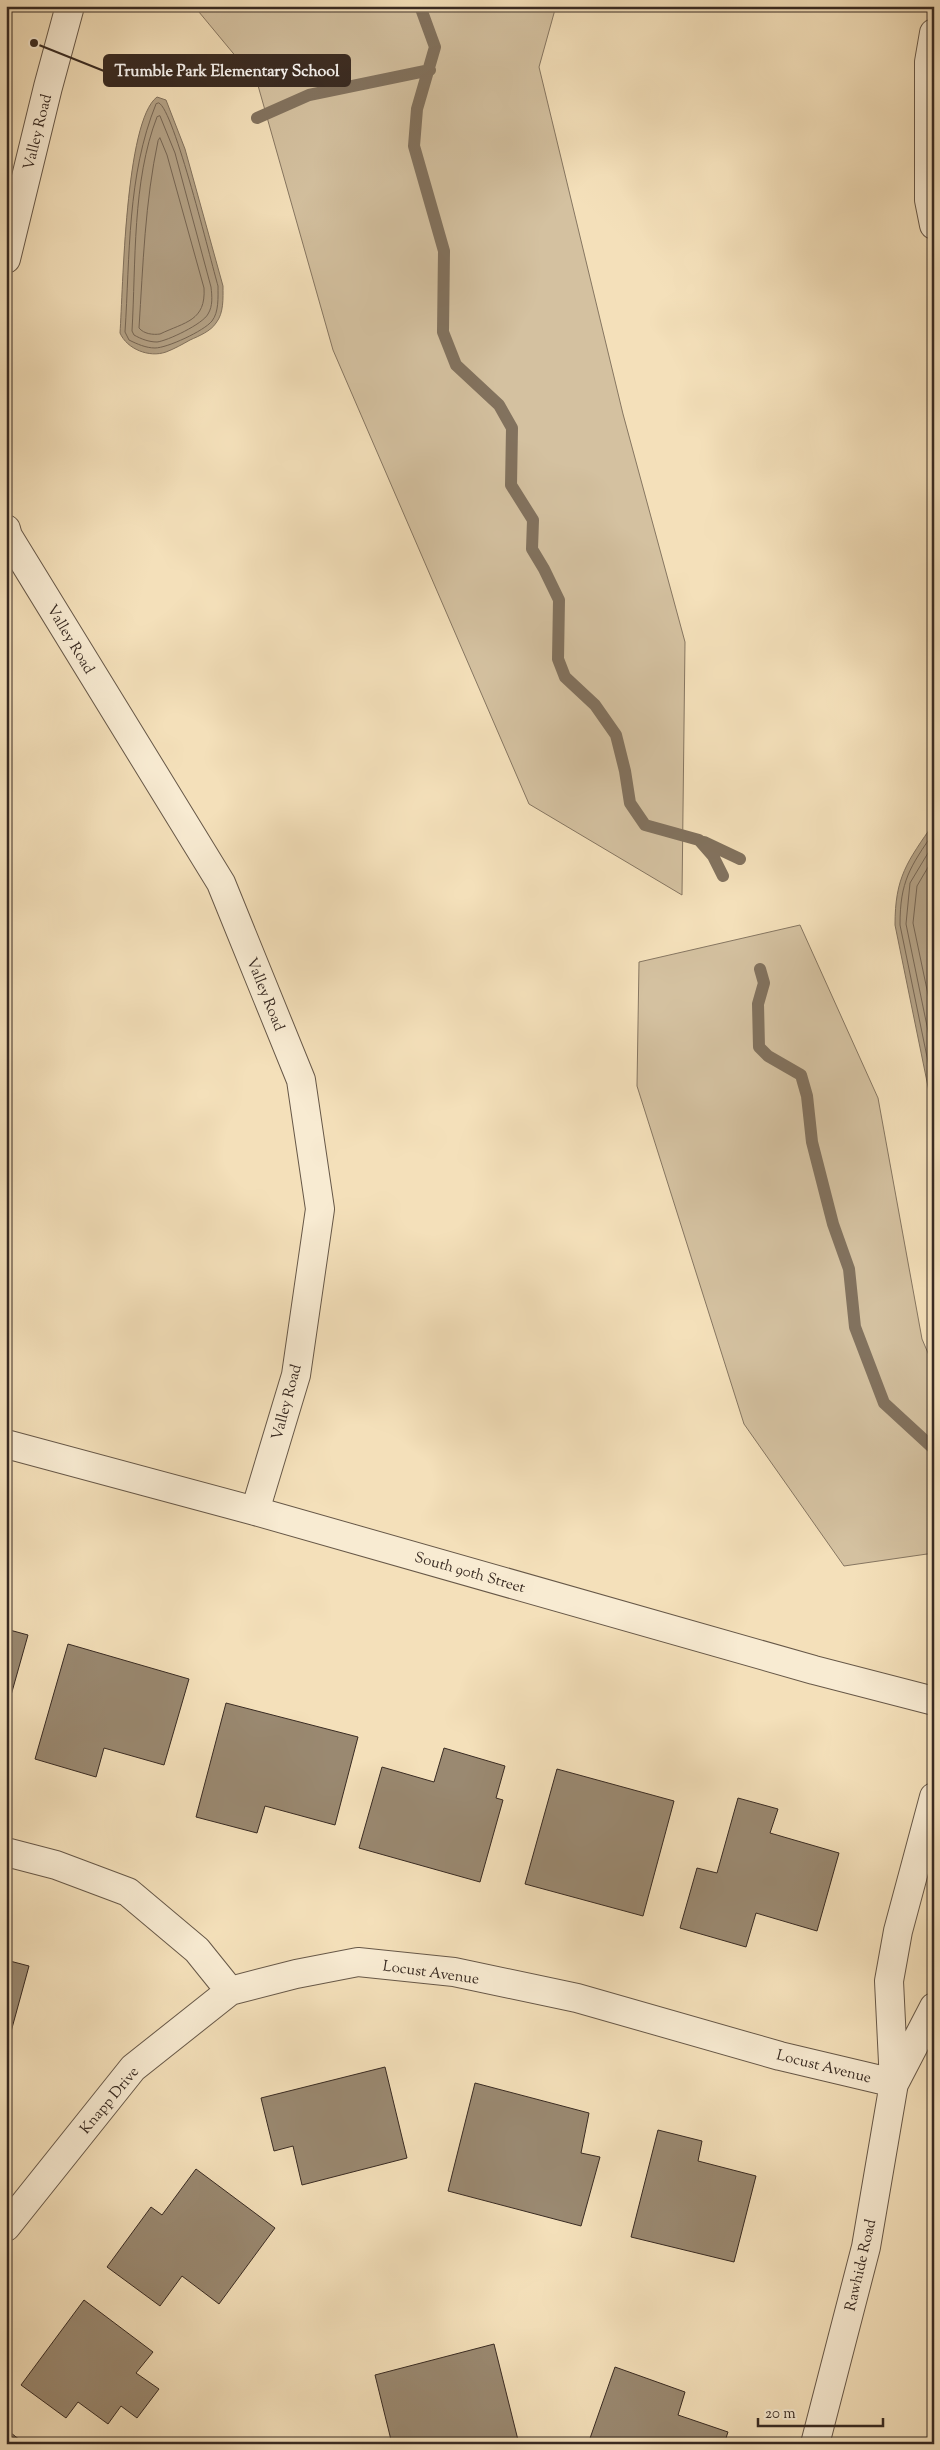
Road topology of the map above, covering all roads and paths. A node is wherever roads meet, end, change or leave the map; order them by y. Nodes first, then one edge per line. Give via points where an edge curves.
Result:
1 (70, 6) edge
2 (934, 33) edge
3 (934, 225) edge
4 (6, 259) edge
5 (6, 529) edge
6 (6, 1444) edge
7 (255, 1511) junction
8 (934, 1701) edge
9 (934, 1797) edge
10 (6, 1852) edge
11 (230, 1991) junction
12 (934, 2007) edge
13 (894, 2083) junction
14 (6, 2227) edge
15 (815, 2444) edge

1 - 4 street, Valley Road
2 - 3 street via 929,62 929,200
5 - 7 street, Valley Road via 220,883 301,1080 320,1209 296,1375
6 - 7 street, South 90th Street
7 - 8 street, South 90th Street
9 - 13 street, Rawhide Road via 898,1930 889,1981
10 - 11 street via 56,1865 128,1892 197,1950
11 - 13 street, Locust Avenue via 358,1962 454,1972 577,1998 780,2056
11 - 14 street, Knapp Drive via 133,2068
12 - 13 street, Rawhide Road
13 - 15 street, Rawhide Road via 866,2247

